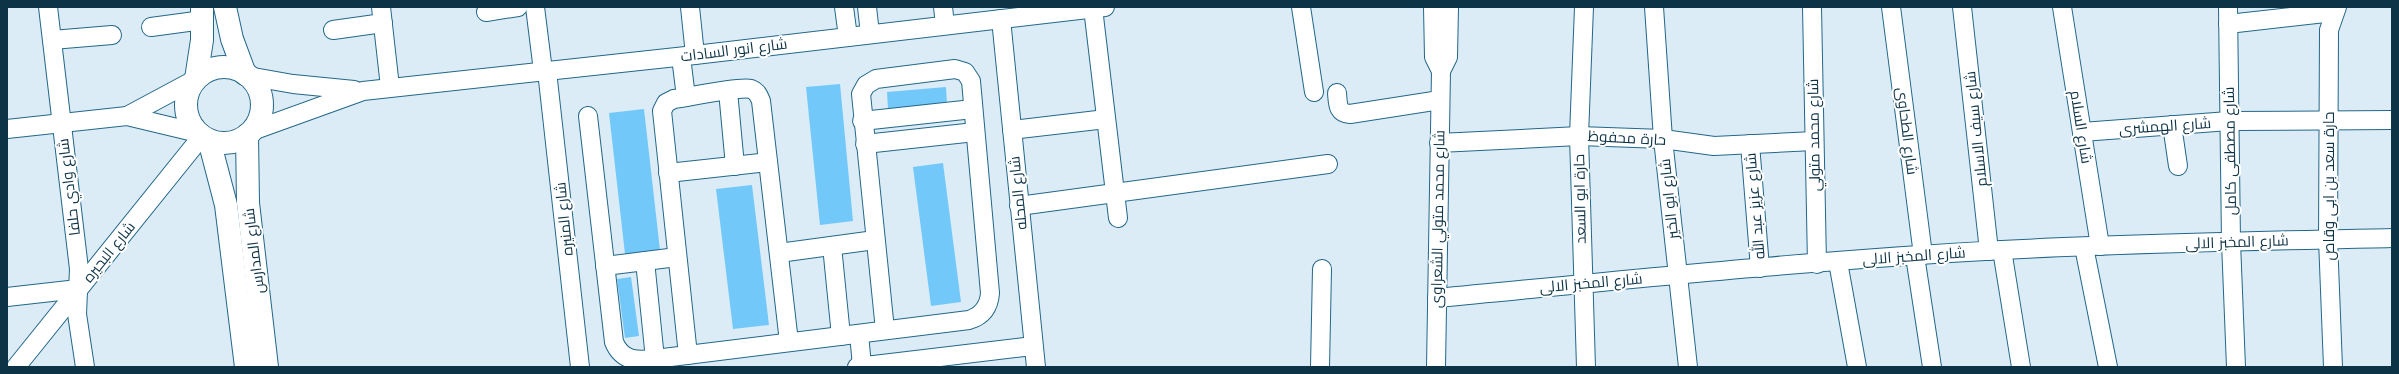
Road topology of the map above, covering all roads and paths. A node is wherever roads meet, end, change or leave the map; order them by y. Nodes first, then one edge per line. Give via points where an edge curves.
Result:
1 (48, 7) edge
2 (225, 7) edge
3 (518, 7) edge
4 (535, 7) edge
5 (690, 7) edge
6 (844, 7) edge
7 (867, 7) edge
8 (943, 7) edge
9 (1301, 7) edge
10 (1433, 7) edge
11 (1449, 7) edge
12 (1584, 7) edge
13 (1654, 7) edge
14 (1812, 7) edge
15 (1891, 7) edge
16 (1962, 7) edge
17 (2062, 7) edge
18 (1097, 8) edge
19 (2335, 10) edge
20 (486, 12) dead end
21 (1022, 12) edge
22 (203, 14) edge
23 (382, 15) edge
24 (2228, 15) edge
25 (1001, 19) junction
26 (945, 25) junction
27 (151, 27) dead end
28 (333, 30) dead end
29 (870, 34) junction
30 (112, 35) dead end
31 (848, 37) junction
32 (52, 40) junction
33 (688, 56) junction
34 (545, 71) junction
35 (1440, 71) junction
36 (246, 75) junction
37 (196, 79) junction
38 (390, 87) junction
39 (363, 91) junction
40 (728, 91) junction
41 (1314, 92) dead end
42 (1337, 93) dead end
43 (686, 97) junction
44 (1440, 100) junction
45 (973, 109) junction
46 (127, 116) junction
47 (588, 116) dead end
48 (1106, 119) junction
49 (2328, 120) junction
50 (2392, 120) edge
51 (862, 121) junction
52 (2229, 121) junction
53 (62, 123) junction
54 (2172, 126) junction
55 (7, 130) edge
56 (1012, 130) junction
57 (975, 132) junction
58 (2082, 132) junction
59 (250, 133) junction
60 (203, 136) junction
61 (1579, 136) junction
62 (1663, 139) junction
63 (1814, 142) junction
64 (1440, 143) junction
65 (865, 144) junction
66 (1750, 144) junction
67 (768, 162) junction
68 (1328, 164) dead end
69 (735, 166) junction
70 (2178, 166) dead end
71 (668, 173) junction
72 (1115, 193) junction
73 (1019, 206) junction
74 (1118, 218) dead end
75 (2392, 238) edge
76 (2328, 239) junction
77 (875, 240) junction
78 (2231, 242) junction
79 (832, 246) junction
80 (2092, 247) junction
81 (1995, 251) junction
82 (779, 253) junction
83 (1919, 256) junction
84 (677, 257) junction
85 (645, 261) junction
86 (1838, 262) junction
87 (1817, 264) junction
88 (606, 266) junction
89 (1760, 268) junction
90 (1322, 269) dead end
91 (1678, 275) junction
92 (1582, 284) junction
93 (78, 289) junction
94 (7, 297) edge
95 (1437, 298) junction
96 (885, 330) junction
97 (859, 334) junction
98 (841, 336) junction
99 (789, 342) junction
100 (1033, 346) junction
101 (688, 355) junction
102 (655, 359) junction
103 (939, 362) edge
104 (16, 367) edge
105 (84, 367) edge
106 (246, 367) edge
107 (267, 367) edge
108 (580, 367) edge
109 (859, 367) edge
110 (1036, 367) edge
111 (1320, 367) edge
112 (1436, 367) edge
113 (1586, 367) edge
114 (1688, 367) edge
115 (1857, 367) edge
116 (1932, 367) edge
117 (2021, 367) edge
118 (2108, 367) edge
119 (2236, 367) edge
120 (2333, 367) edge

1 - 32 street, شارع وادي حلفا
2 - 36 main road via 232,39
3 - 20 street
4 - 34 street, شارع المنيره
5 - 33 street
6 - 31 street
7 - 29 street
8 - 26 street
9 - 41 street
10 - 35 street, شارع محمد متولي الشعراوى via 1434,57
11 - 35 street, شارع محمد متولي الشعراوى via 1448,57
12 - 61 street, حارة ابو السعد
13 - 62 street, شارع ابو الخير
14 - 63 street, شارع محمد متولي
15 - 83 street, شارع الطحاوى
16 - 81 street, شارع سيف الاسلام
17 - 58 street, شارع السلام
18 - 21 street, شارع انور السادات
18 - 48 street
19 - 24 street
19 - 49 street, حارة سعد بن ابى وقاص via 2329,30
21 - 25 street, شارع انور السادات
22 - 27 street
22 - 37 main road
23 - 28 street
23 - 38 street
24 - 52 street, شارع مصطفى كامل
25 - 26 street, شارع انور السادات
25 - 56 street, شارع المحله
26 - 29 street, شارع انور السادات
29 - 31 street, شارع انور السادات
30 - 32 street
31 - 33 street, شارع انور السادات
32 - 53 street, شارع وادي حلفا
33 - 34 street, شارع انور السادات
33 - 43 street
34 - 38 street, شارع انور السادات
34 - 108 street, شارع المنيره
35 - 44 street, شارع محمد متولي الشعراوى
36 - 37 main road via 228,67 220,67 207,71
36 - 39 street, شارع انور السادات via 294,84
36 - 59 main road via 257,88 261,102 261,113
37 - 46 street
37 - 60 main road via 190,88 187,116
38 - 39 street, شارع انور السادات
39 - 59 street, شارع انور السادات
40 - 43 street
40 - 67 street via 751,89 760,96
40 - 69 street
42 - 44 street via 1338,107 1350,114
43 - 71 street via 670,100 662,111
44 - 64 street, شارع محمد متولي الشعراوى
45 - 51 street
45 - 51 street via 970,78 965,72 955,69 871,81 861,94
45 - 57 street
46 - 53 street
46 - 60 street
47 - 88 street
48 - 56 street
48 - 72 street
49 - 50 street, شارع الهمشرى
49 - 52 street, شارع الهمشرى
49 - 76 street, حارة سعد بن ابى وقاص
51 - 65 street
52 - 54 street, شارع الهمشرى
52 - 78 street, شارع مصطفى كامل
53 - 55 street
53 - 93 street, شارع وادي حلفا via 79,269
54 - 58 street, شارع الهمشرى
54 - 70 street
56 - 73 street, شارع المحله
57 - 65 street
57 - 96 street via 990,293 988,305 980,315 969,320
58 - 80 street, شارع السلام
59 - 60 main road via 233,142
59 - 107 main road, شارع المدارس via 247,190
60 - 93 street, شارع البحيره
60 - 106 main road, شارع المدارس via 226,205
61 - 62 street, حارة محفوظ
61 - 64 street, حارة محفوظ
61 - 92 street, حارة ابو السعد
62 - 66 street, حارة محفوظ via 1714,146
62 - 91 street, شارع ابو الخير
63 - 66 street, حارة محفوظ
63 - 87 street, شارع محمد متولي
64 - 95 street, شارع محمد متولي الشعراوى
65 - 77 street
66 - 89 street, شارع عزيز عبد الله
67 - 69 street
67 - 82 street
68 - 72 street
69 - 71 street
71 - 84 street
72 - 73 street
72 - 74 street
73 - 100 street, شارع المحله
75 - 76 street, شارع المخبز الالى
76 - 78 street, شارع المخبز الالى
76 - 120 street, حارة سعد بن ابى وقاص
77 - 79 street
77 - 96 street
78 - 80 street, شارع المخبز الالى
78 - 119 street, شارع مصطفى كامل
79 - 82 street
79 - 98 street
80 - 81 street, شارع المخبز الالى
80 - 118 street, شارع السلام
81 - 83 street, شارع المخبز الالى
81 - 117 street, شارع سيف الاسلام
82 - 99 street
83 - 86 street, شارع المخبز الالى
83 - 116 street, شارع الطحاوى
84 - 85 street
84 - 101 street
85 - 88 street
85 - 102 street
86 - 87 street, شارع المخبز الالى
86 - 115 street
87 - 89 street, شارع المخبز الالى
88 - 102 street via 614,342 617,348 621,354 634,360
89 - 91 street, شارع المخبز الالى
90 - 111 street
91 - 92 street, شارع المخبز الالى
91 - 114 street, شارع ابو الخير
92 - 95 street, شارع المخبز الالى
92 - 113 street, حارة ابو السعد
93 - 94 street
93 - 104 street, شارع البحيره
93 - 105 street, شارع وادي حلفا via 77,314
95 - 112 street, شارع محمد متولي الشعراوى
96 - 97 street
97 - 98 street
97 - 109 street
98 - 99 street
99 - 101 street
100 - 103 street
100 - 110 street, شارع المحله
101 - 102 street
103 - 109 street

